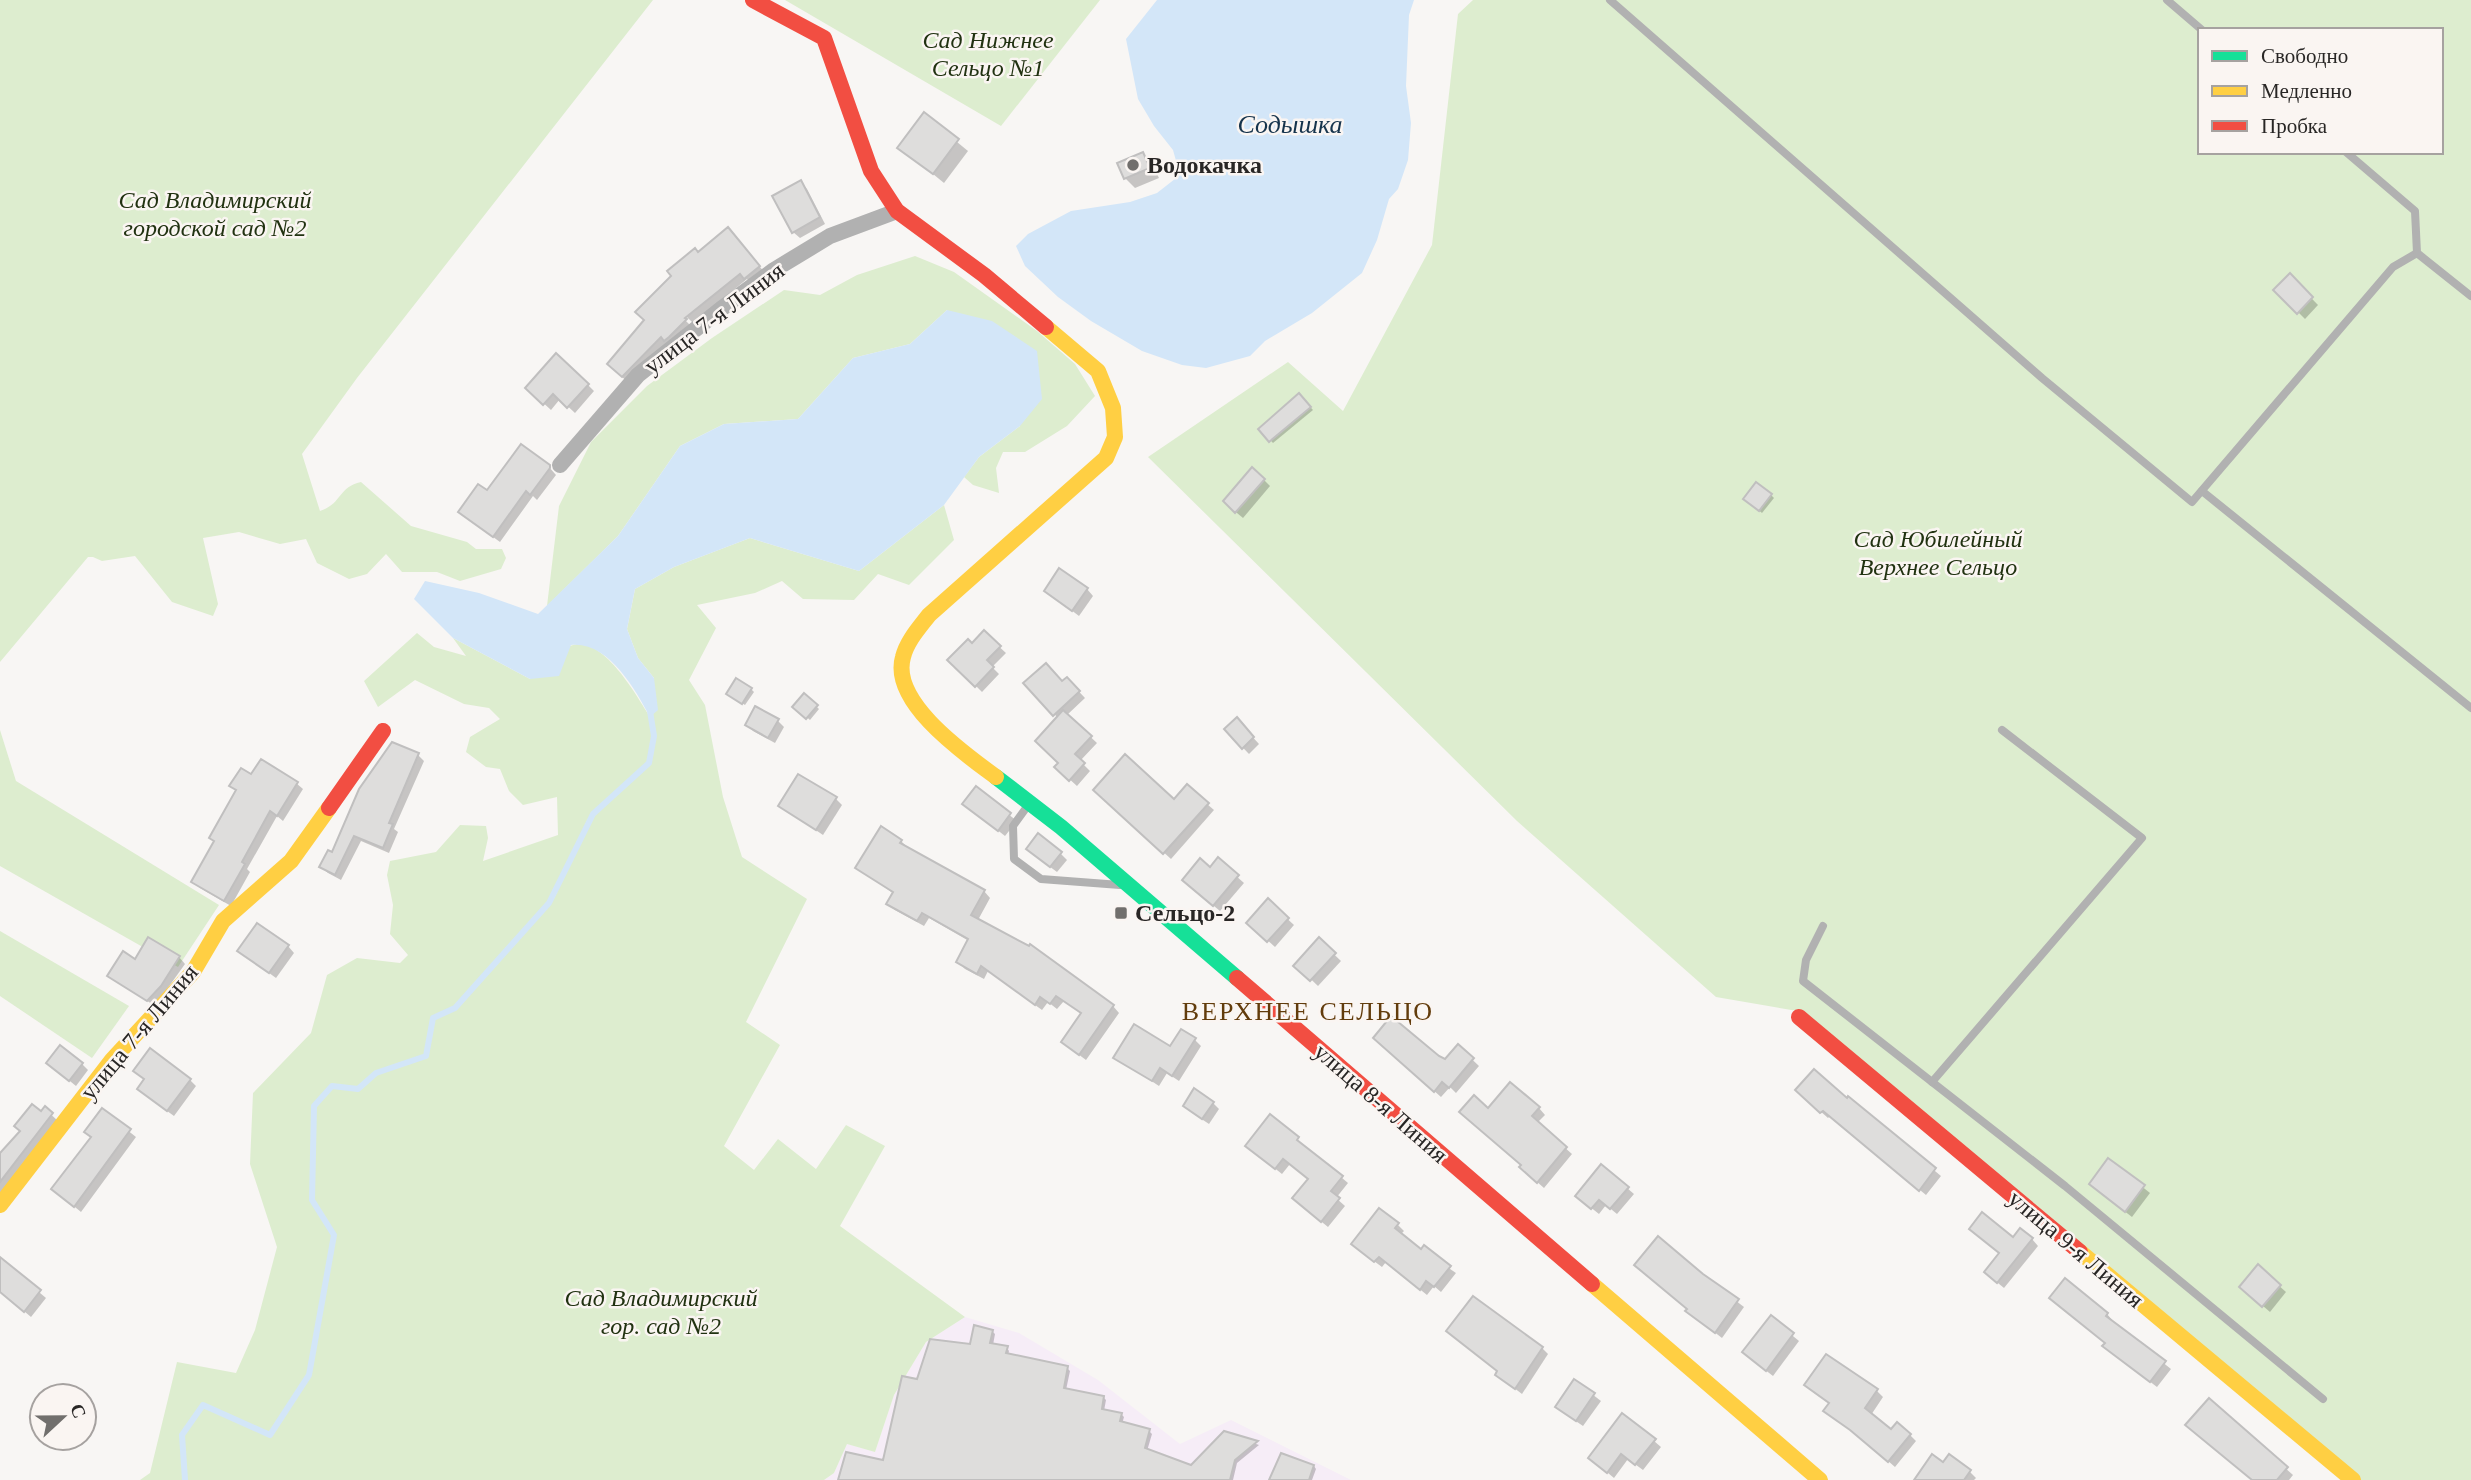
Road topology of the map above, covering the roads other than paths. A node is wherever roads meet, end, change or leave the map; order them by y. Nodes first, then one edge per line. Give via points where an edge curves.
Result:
1 (753, 0) edge
2 (1610, 0) edge
3 (2167, 0) edge
4 (2200, 28) edge
5 (2348, 154) edge
6 (897, 211) junction
7 (2417, 253) junction
8 (2471, 296) edge
9 (560, 465) dead end
10 (2202, 491) junction
11 (2471, 708) edge
12 (2002, 730) dead end
13 (383, 731) dead end
14 (1030, 802) junction
15 (1129, 885) junction
16 (1824, 926) dead end
17 (1799, 1017) dead end
18 (1932, 1082) junction
19 (0, 1205) edge
20 (2323, 1399) dead end
21 (1819, 1480) edge
22 (2353, 1480) edge

1 - 6 street via 824,38 872,171
2 - 10 lane via 2042,378 2192,502
3 - 4 lane
5 - 7 lane via 2416,211
6 - 9 street, улица 7-я Линия via 830,236 721,309 638,375
6 - 14 street, улица 8-я Линия via 984,275 1098,371 1113,408 1115,437 1106,458 929,615 910,640 901,662 911,698 933,724
7 - 8 lane
7 - 10 lane via 2393,267
10 - 11 lane
12 - 18 lane via 2141,838
13 - 19 street, улица 7-я Линия via 291,862 223,921 192,972 112,1060
14 - 15 street, улица 8-я Линия
14 - 15 lane via 1013,826 1014,859 1041,879
15 - 21 street, улица 8-я Линия
16 - 18 lane via 1806,960 1803,981
17 - 22 street, улица 9-я Линия
18 - 20 lane

